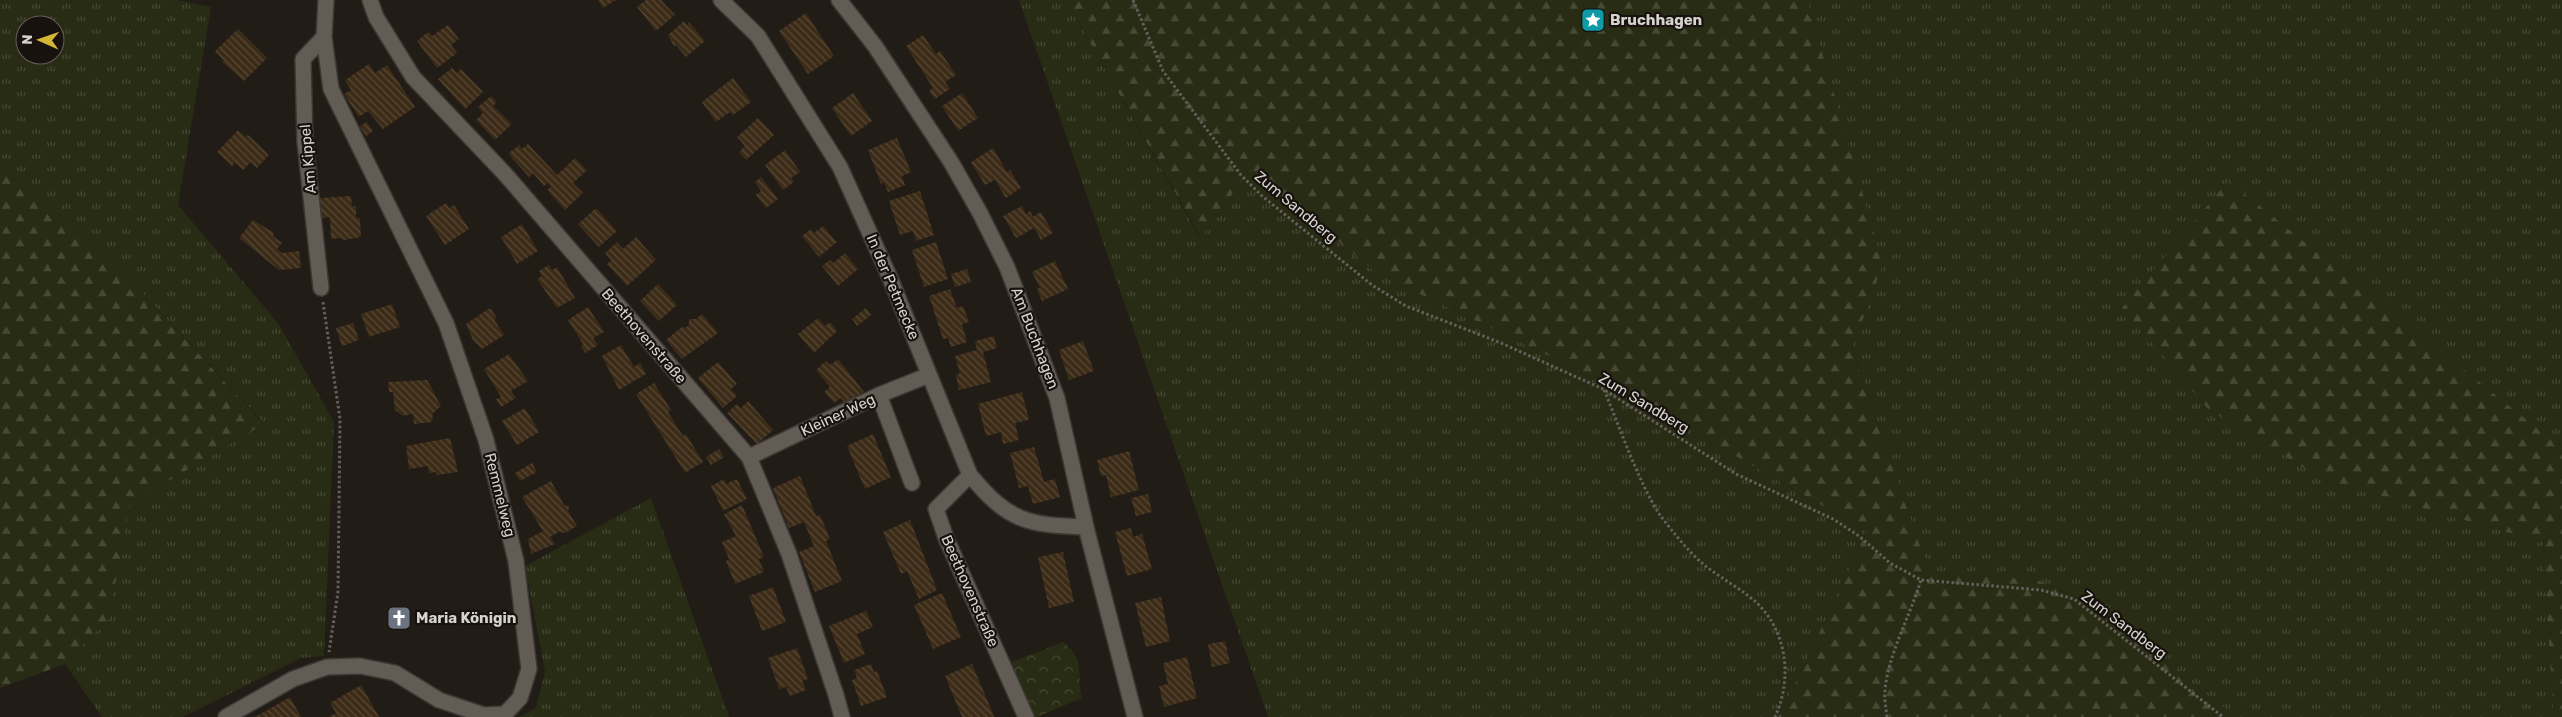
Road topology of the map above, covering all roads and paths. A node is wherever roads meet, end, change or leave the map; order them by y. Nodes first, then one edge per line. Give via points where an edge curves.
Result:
1 (326, 0) edge
2 (370, 0) edge
3 (721, 0) edge
4 (839, 0) edge
5 (1133, 0) edge
6 (324, 37) junction
7 (321, 288) joint
8 (929, 375) junction
9 (1603, 389) junction
10 (878, 395) junction
11 (749, 457) junction
12 (970, 475) junction
13 (912, 483) dead end
14 (1086, 528) junction
15 (1921, 580) junction
16 (327, 667) junction
17 (1025, 716) edge
18 (226, 717) edge
19 (842, 717) edge
20 (1135, 717) edge
21 (1775, 717) edge
22 (1887, 717) edge
23 (2223, 717) edge

1 - 6 street, Remmelweg
2 - 11 street, Beethovenstraße via 376,17 413,77 505,174
3 - 8 street, In der Petmecke via 758,36 840,167
4 - 14 street, Am Buchhagen via 886,62 951,162 1007,267 1057,398
5 - 9 path, Zum Sandberg via 1163,71 1241,175 1262,196 1372,284 1406,306 1501,343
6 - 7 street, Am Kippel via 303,59 305,142
6 - 16 street, Remmelweg via 331,89 446,323 486,440 516,561 529,668 520,698 505,714 484,714 438,700 395,673 360,666
7 - 16 path via 340,419 338,592
8 - 10 street, Kleiner Weg
8 - 12 street, In der Petmecke
9 - 15 path, Zum Sandberg via 1736,474 1833,519 1890,563
9 - 21 path via 1660,515 1702,563 1757,604 1771,620 1781,640 1785,684
10 - 11 street, Kleiner Weg
10 - 13 street
11 - 19 street, Beethovenstraße via 789,554
12 - 14 street, In der Petmecke via 992,501 1014,517 1061,527
12 - 17 street, Beethovenstraße via 936,509
14 - 20 street, Am Buchhagen
15 - 22 path via 1888,672 1885,691
15 - 23 path, Zum Sandberg via 2041,590 2074,599
16 - 18 street, Remmelweg via 293,679

